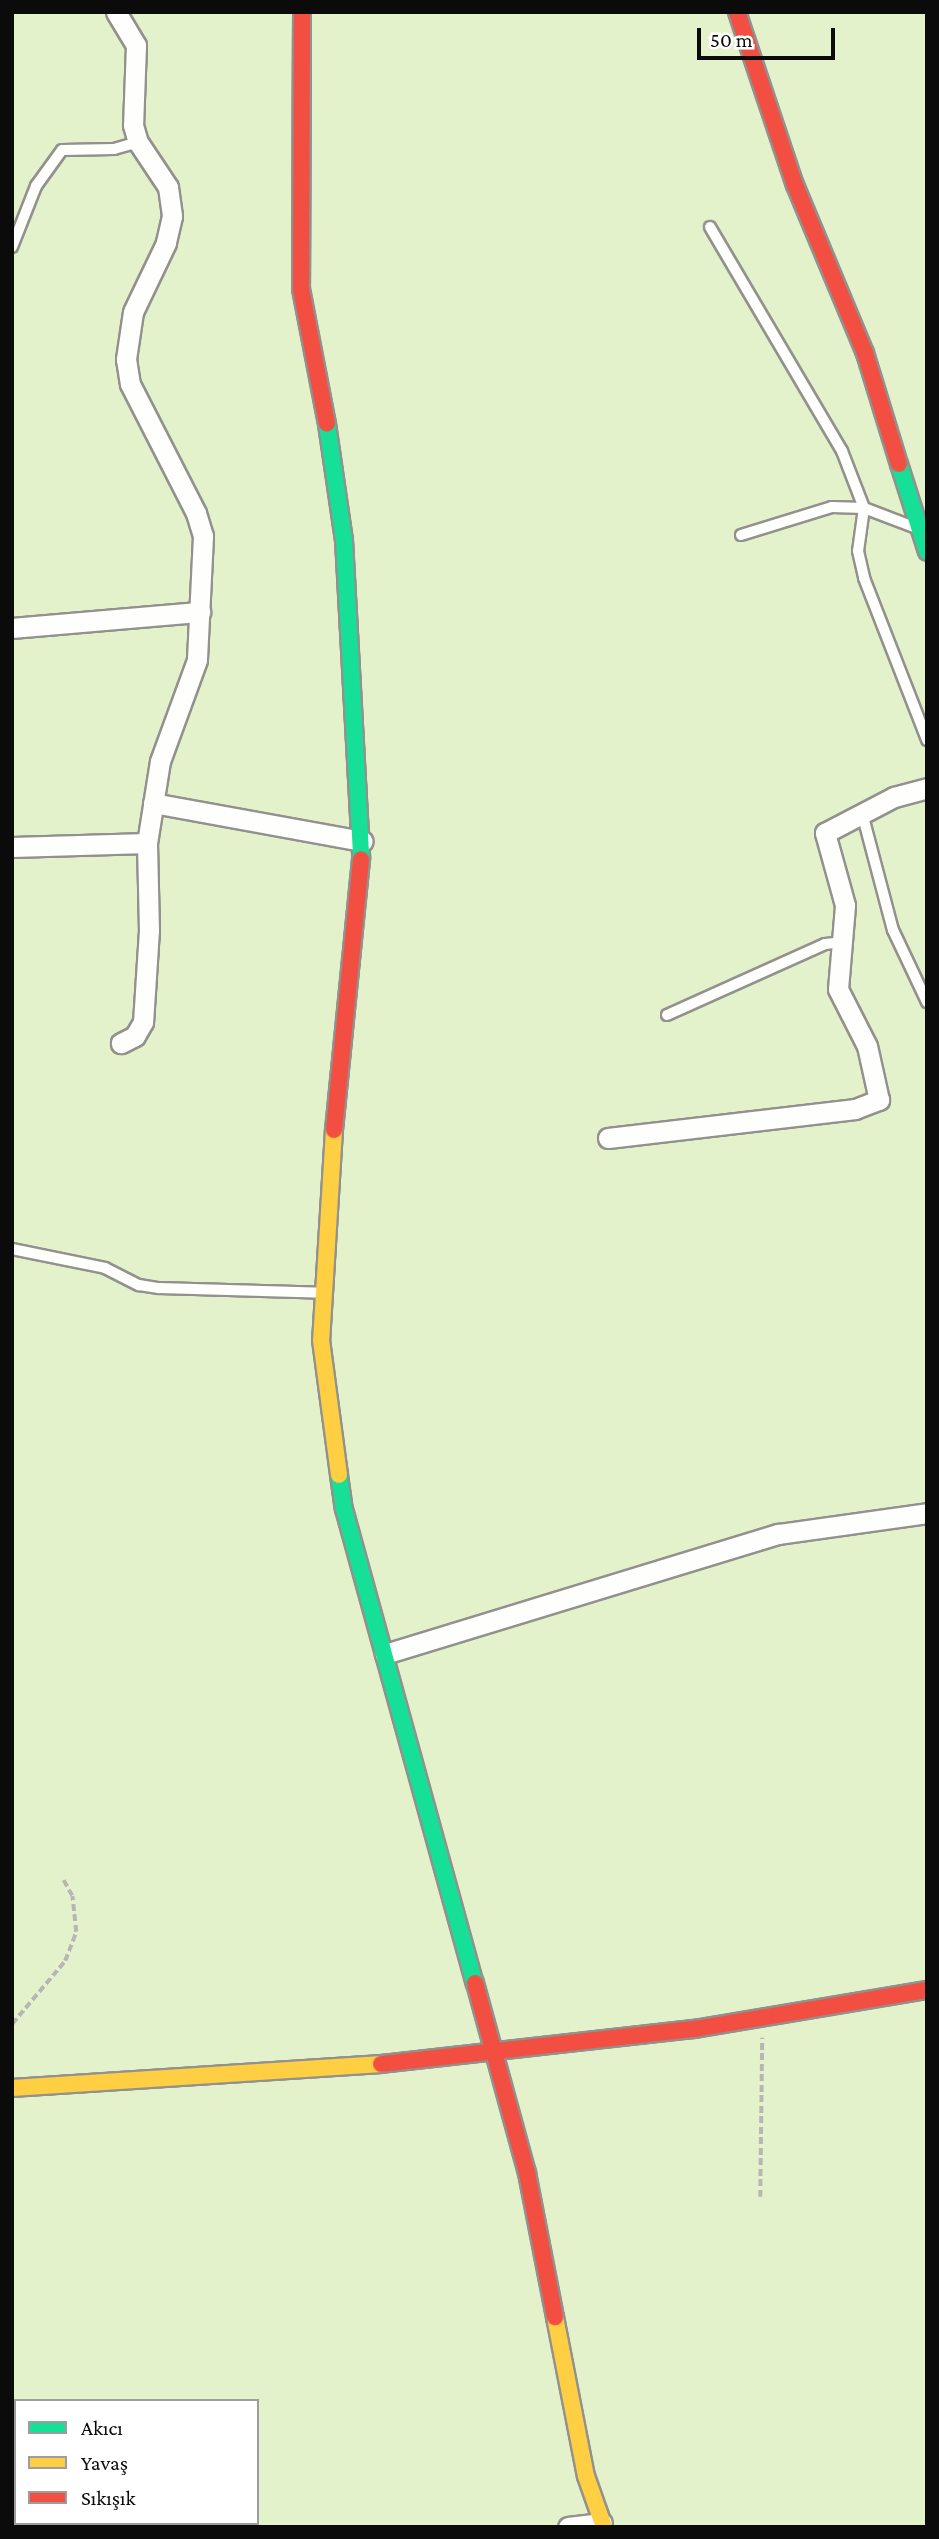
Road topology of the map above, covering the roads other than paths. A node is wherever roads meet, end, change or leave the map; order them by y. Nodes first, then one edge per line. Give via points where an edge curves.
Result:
1 (116, 12) edge
2 (302, 12) edge
3 (737, 12) edge
4 (138, 142) junction
5 (710, 227) dead end
6 (12, 247) edge
7 (866, 509) junction
8 (920, 529) junction
9 (741, 536) dead end
10 (927, 552) edge
11 (200, 612) junction
12 (12, 628) edge
13 (927, 740) edge
14 (927, 788) edge
15 (153, 803) junction
16 (862, 813) junction
17 (363, 841) junction
18 (147, 843) junction
19 (12, 847) edge
20 (843, 942) junction
21 (927, 1002) edge
22 (667, 1015) dead end
23 (121, 1043) dead end
24 (608, 1138) dead end
25 (12, 1249) edge
26 (323, 1293) junction
27 (927, 1513) edge
28 (386, 1654) junction
29 (927, 1990) edge
30 (495, 2052) junction
31 (12, 2088) edge
32 (603, 2525) edge
33 (568, 2527) edge

1 - 4 street via 136,45 137,89 132,107
2 - 17 street via 301,289 325,408 344,540
3 - 8 street via 795,185 865,353
4 - 6 lane via 114,149 62,150 36,186
4 - 11 street via 168,187 172,216 166,243 134,312 126,359 130,384 196,513 203,536
5 - 7 lane via 835,436
7 - 8 lane
7 - 9 lane via 832,507
7 - 13 lane via 859,563
8 - 10 street
11 - 12 street
11 - 15 street via 197,660 160,761
14 - 16 street
15 - 17 street
15 - 18 street
16 - 20 street via 825,833 845,905
16 - 21 lane via 893,930
17 - 26 street via 328,1187
18 - 19 street
18 - 23 street via 149,930 143,1022 135,1036
20 - 22 lane via 825,944
20 - 24 street via 838,989 867,1046 879,1100 855,1109
25 - 26 lane via 105,1268 139,1285 159,1288
26 - 28 street via 321,1340 344,1509
27 - 28 street via 778,1534
28 - 30 street
29 - 30 street via 762,2018
30 - 31 street via 366,2066
30 - 32 street via 527,2173 586,2476
32 - 33 street

